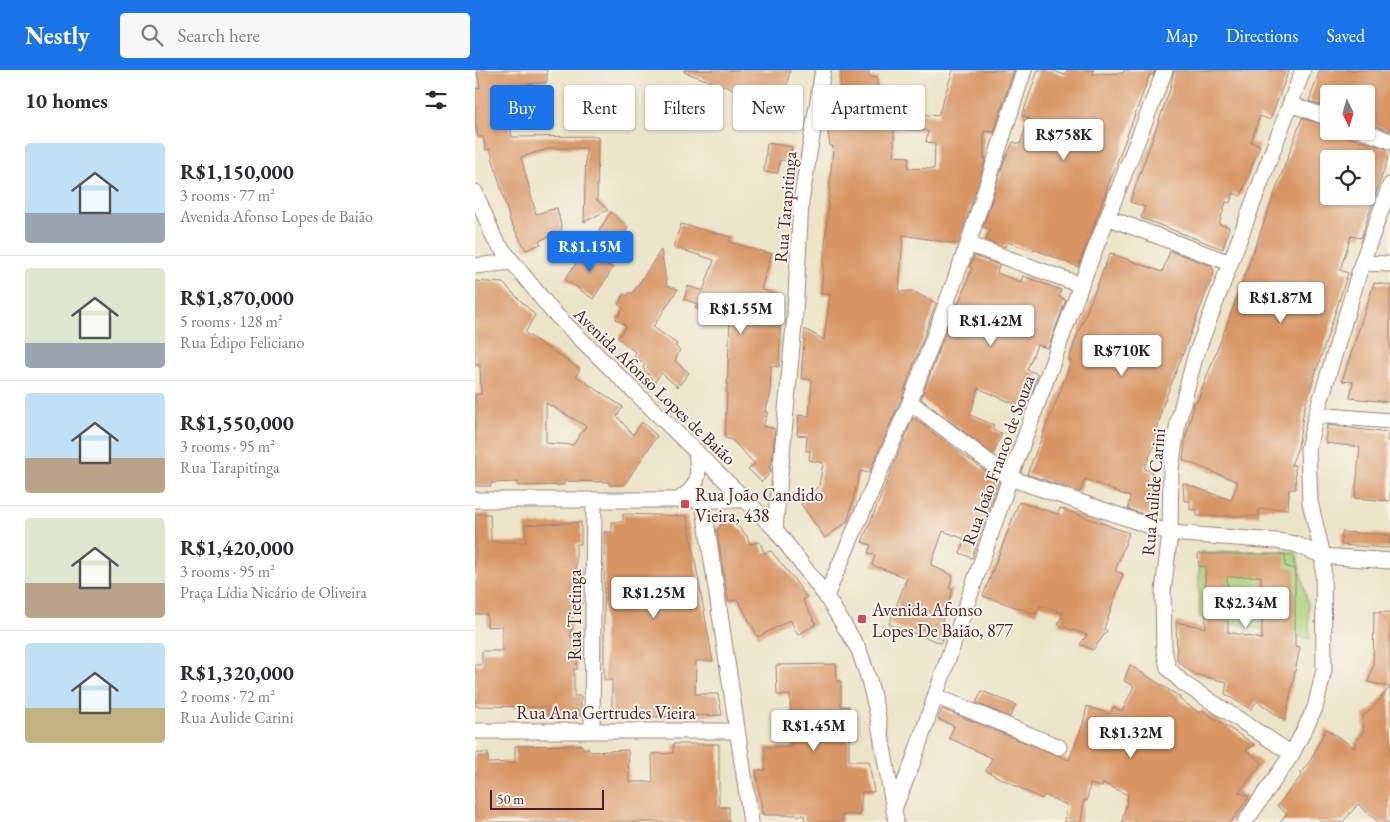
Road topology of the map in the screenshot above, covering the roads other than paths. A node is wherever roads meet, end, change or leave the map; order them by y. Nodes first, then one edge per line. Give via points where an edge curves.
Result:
1 (823, 70) edge
2 (1024, 70) edge
3 (1165, 70) edge
4 (1303, 70) edge
5 (1290, 104) junction
6 (1320, 115) edge
7 (1375, 135) edge
8 (1390, 141) edge
9 (1390, 185) edge
10 (475, 192) edge
11 (1109, 218) junction
12 (968, 244) junction
13 (512, 262) junction
14 (1230, 263) junction
15 (1363, 263) junction
16 (1390, 264) edge
17 (475, 266) edge
18 (1081, 285) junction
19 (910, 402) junction
20 (1315, 416) junction
21 (1390, 421) edge
22 (696, 451) junction
23 (1010, 478) junction
24 (475, 500) edge
25 (594, 500) junction
26 (678, 500) junction
27 (745, 500) junction
28 (703, 501) junction
29 (775, 529) junction
30 (1169, 533) junction
31 (1323, 556) junction
32 (1390, 561) edge
33 (827, 596) junction
34 (935, 696) junction
35 (475, 731) edge
36 (592, 731) junction
37 (736, 731) junction
38 (1059, 748) dead end
39 (1292, 754) junction
40 (911, 767) junction
41 (888, 769) junction
42 (895, 815) edge
43 (751, 822) edge
44 (1245, 822) edge

1 - 29 street, Rua Tarapitinga via 801,202 795,314
2 - 12 street
3 - 11 street, Rua João Franco de Souza
4 - 5 street, Rua Aulide Carini
5 - 6 street
5 - 14 street, Rua Aulide Carini
7 - 8 street
9 - 15 street
10 - 13 street, Avenida Afonso Lopes de Baião via 495,240
11 - 14 street
11 - 18 street, Rua João Franco de Souza
12 - 18 street
12 - 19 street
13 - 17 street
13 - 22 street, Avenida Afonso Lopes de Baião via 552,311
14 - 30 street, Rua Aulide Carini via 1195,357 1177,422 1171,469
15 - 16 street
15 - 20 street
18 - 23 street, Rua João Franco de Souza
19 - 23 street
19 - 33 street
20 - 21 street
20 - 31 street via 1308,448 1310,502
22 - 26 street via 697,483
22 - 27 street, Avenida Afonso Lopes de Baião
23 - 30 street
23 - 34 street, Rua João Franco de Souza
24 - 25 street
25 - 26 street
25 - 36 street, Rua Tietinga
26 - 28 street
27 - 28 street
27 - 29 street, Avenida Afonso Lopes de Baião
28 - 37 street
29 - 33 street, Avenida Afonso Lopes de Baião
30 - 31 street via 1276,541 1295,544
30 - 39 street, Rua Aulide Carini via 1163,592 1164,650 1168,668 1183,683
31 - 32 street
31 - 39 street via 1323,670 1315,708
33 - 41 street, Avenida Afonso Lopes de Baião via 859,650 867,672
34 - 38 street
34 - 40 street, Rua João Franco de Souza
35 - 36 street, Rua Ana Gertrudes Vieira
36 - 37 street, Rua Ana Gertrudes Vieira
37 - 43 street
39 - 44 street
40 - 41 street
40 - 42 street, Rua João Franco de Souza
41 - 42 street, Avenida Afonso Lopes de Baião

